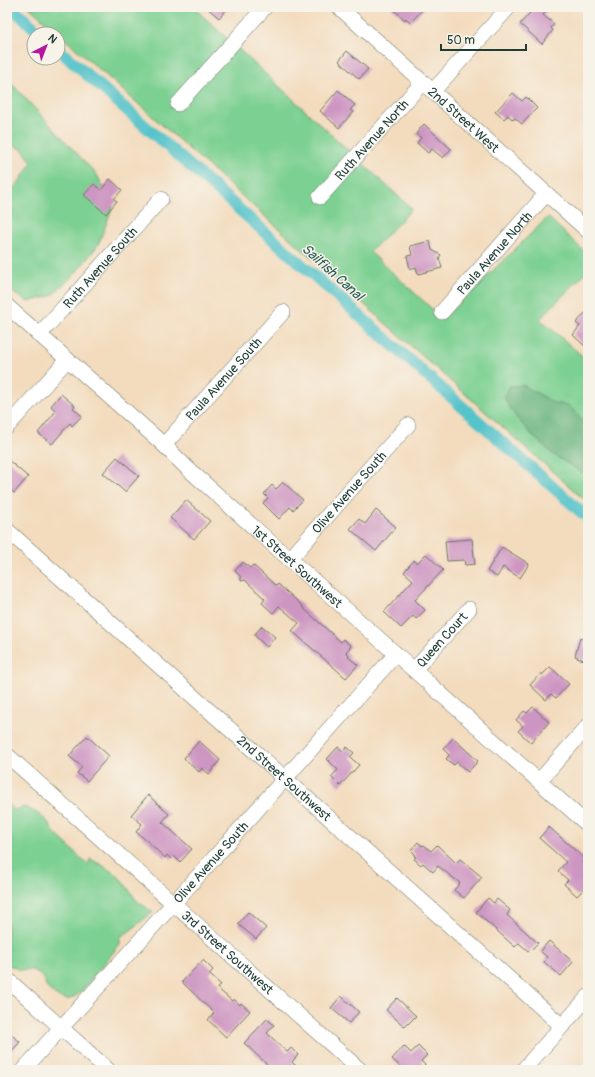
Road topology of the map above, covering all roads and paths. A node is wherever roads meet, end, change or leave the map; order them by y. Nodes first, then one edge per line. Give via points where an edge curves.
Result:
1 (265, 7) edge
2 (339, 7) edge
3 (509, 7) edge
4 (428, 87) junction
5 (178, 104) dead end
6 (546, 194) junction
7 (320, 197) dead end
8 (161, 199) dead end
9 (588, 231) edge
10 (7, 306) edge
11 (284, 312) dead end
12 (442, 312) dead end
13 (39, 335) junction
14 (67, 360) junction
15 (408, 425) dead end
16 (7, 427) edge
17 (164, 445) junction
18 (7, 530) edge
19 (290, 559) junction
20 (469, 609) dead end
21 (396, 654) junction
22 (414, 670) junction
23 (588, 726) edge
24 (7, 755) edge
25 (285, 778) junction
26 (539, 781) junction
27 (588, 826) edge
28 (173, 903) junction
29 (7, 979) edge
30 (588, 997) edge
31 (562, 1026) junction
32 (61, 1028) junction
33 (23, 1070) edge
34 (108, 1070) edge
35 (360, 1070) edge
36 (523, 1070) edge

1 - 5 street
2 - 4 street, 2nd Street West
3 - 4 street, Ruth Avenue North
4 - 6 street, 2nd Street West
4 - 7 street, Ruth Avenue North
6 - 9 street, 2nd Street West
6 - 12 street, Paula Avenue North
8 - 13 street, Ruth Avenue South
10 - 13 street, 1st Street Southwest
11 - 17 street, Paula Avenue South
13 - 14 street, 1st Street Southwest
14 - 16 street
14 - 17 street, 1st Street Southwest
15 - 19 street, Olive Avenue South
17 - 19 street, 1st Street Southwest
18 - 25 street, 2nd Street Southwest
19 - 21 street, 1st Street Southwest
20 - 22 street, Queen Court
21 - 22 street, 1st Street Southwest
21 - 25 street, Olive Avenue South
22 - 26 street, 1st Street Southwest
23 - 26 street
24 - 28 street, 3rd Street Southwest
25 - 28 street, Olive Avenue South
25 - 31 street, 2nd Street Southwest
26 - 27 street, 1st Street Southwest
28 - 32 street, Olive Avenue South
28 - 35 street, 3rd Street Southwest
29 - 32 street
30 - 31 street
31 - 36 street
32 - 33 street, Olive Avenue South
32 - 34 street

